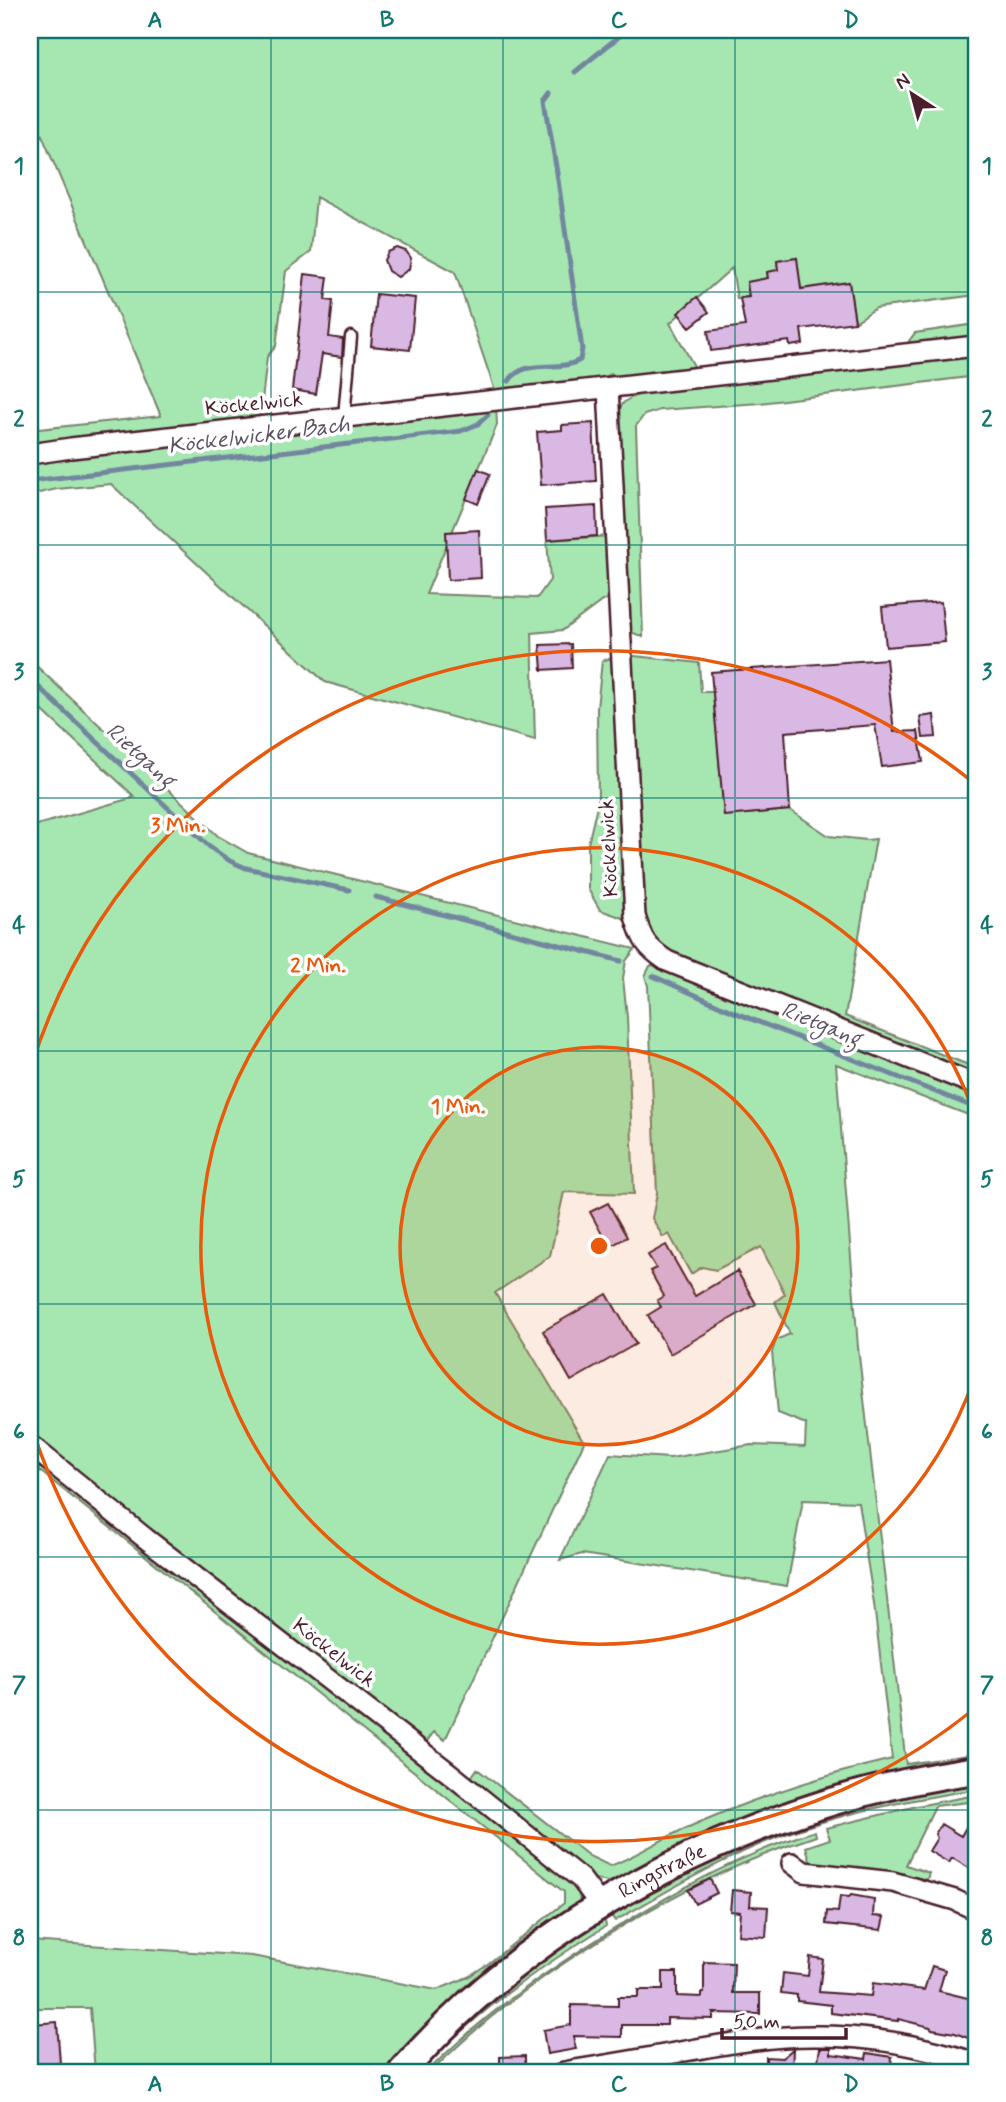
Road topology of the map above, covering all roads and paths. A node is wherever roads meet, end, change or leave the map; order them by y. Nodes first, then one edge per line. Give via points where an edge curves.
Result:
1 (351, 337) dead end
2 (976, 346) edge
3 (608, 388) junction
4 (344, 417) junction
5 (30, 454) edge
6 (976, 1084) edge
7 (30, 1445) edge
8 (976, 1770) edge
9 (792, 1863) dead end
10 (601, 1906) junction
11 (976, 1910) edge
12 (976, 2063) edge
13 (402, 2072) edge
14 (564, 2072) edge

1 - 4 lane
2 - 3 street, Köckelwick
3 - 4 street, Köckelwick
3 - 6 street, Köckelwick via 635,916 640,932 650,949 667,961
4 - 5 street, Köckelwick
7 - 10 street, Köckelwick via 581,1879
8 - 10 main road, Ringstraße via 855,1795 761,1825 660,1872
9 - 11 street via 804,1872 893,1882
10 - 13 main road, Ringstraße via 562,1930 462,2009
12 - 14 street via 899,2043 815,2036 754,2040

